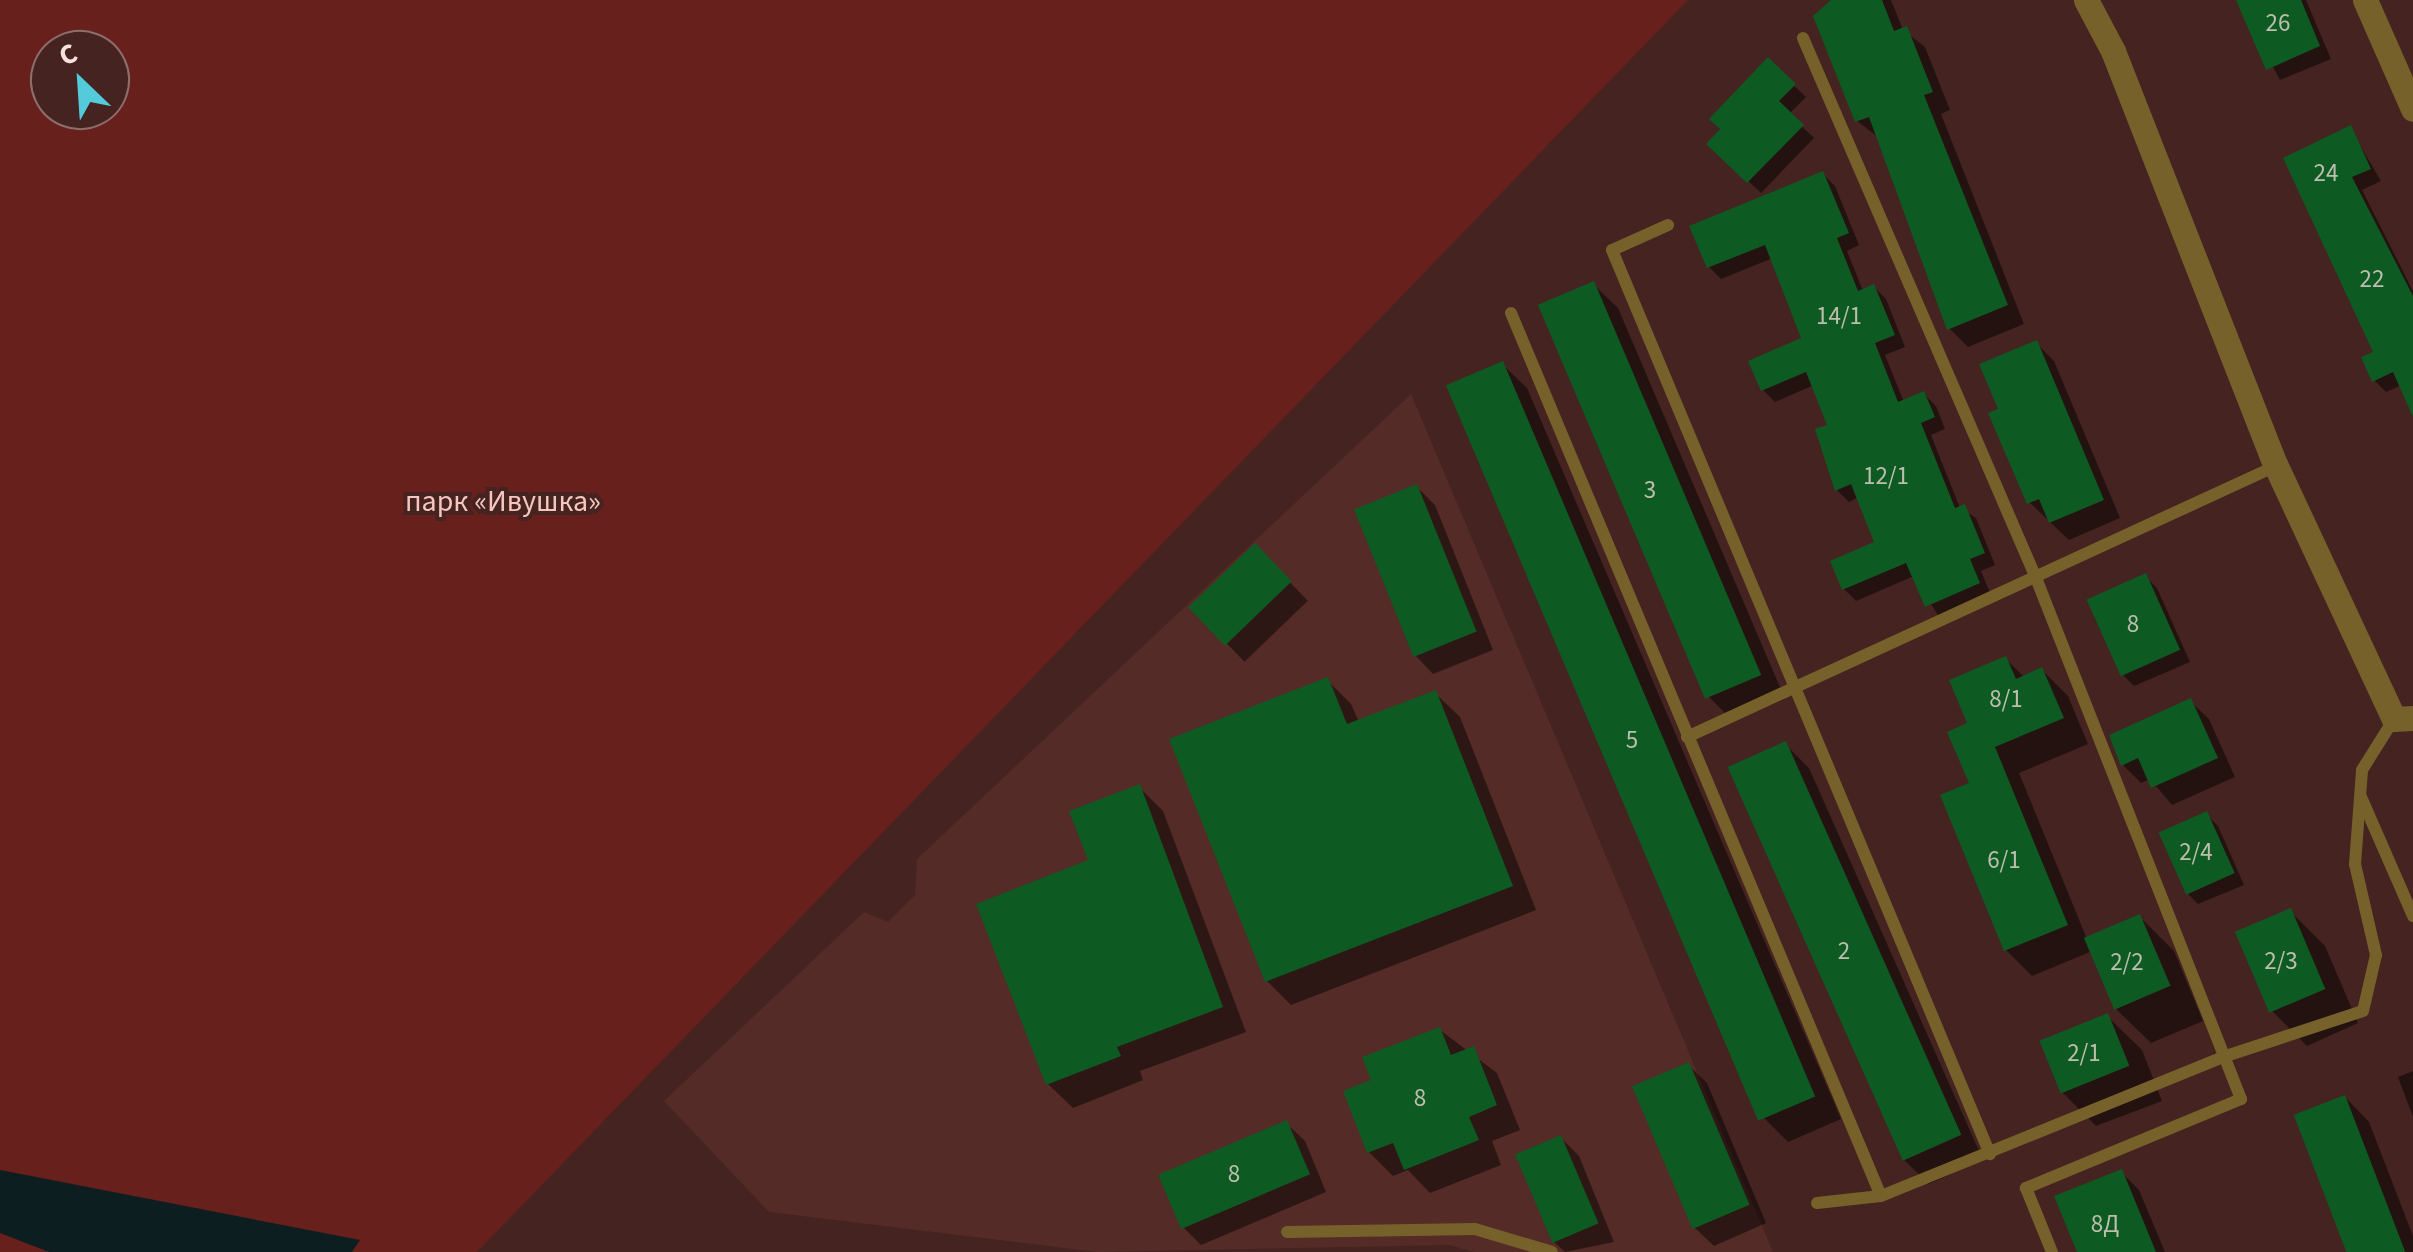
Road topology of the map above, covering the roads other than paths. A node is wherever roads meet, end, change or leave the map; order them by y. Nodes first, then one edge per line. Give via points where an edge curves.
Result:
1 (2086, 0) edge
2 (2365, 0) edge
3 (1803, 38) dead end
4 (2413, 109) edge
5 (1668, 225) dead end
6 (1511, 312) dead end
7 (2276, 466) junction
8 (2036, 578) junction
9 (1798, 686) junction
10 (2404, 719) edge
11 (1687, 737) junction
12 (2360, 795) junction
13 (2413, 916) edge
14 (2226, 1056) junction
15 (1990, 1154) junction
16 (1881, 1196) junction
17 (1817, 1202) dead end
18 (1288, 1232) dead end
19 (1552, 1252) edge
20 (2052, 1252) edge

1 - 7 street via 2173,198
2 - 4 street
3 - 8 lane
5 - 9 lane via 1612,250
6 - 11 lane
7 - 8 lane
7 - 10 street
8 - 9 lane
8 - 14 lane
9 - 11 lane
9 - 15 lane
10 - 12 lane via 2362,770
11 - 16 lane
12 - 13 lane
12 - 14 lane via 2356,864 2376,955 2362,1010
14 - 15 lane
14 - 20 lane via 2241,1099 2026,1188
15 - 16 lane
16 - 17 lane
18 - 19 lane via 1475,1229

